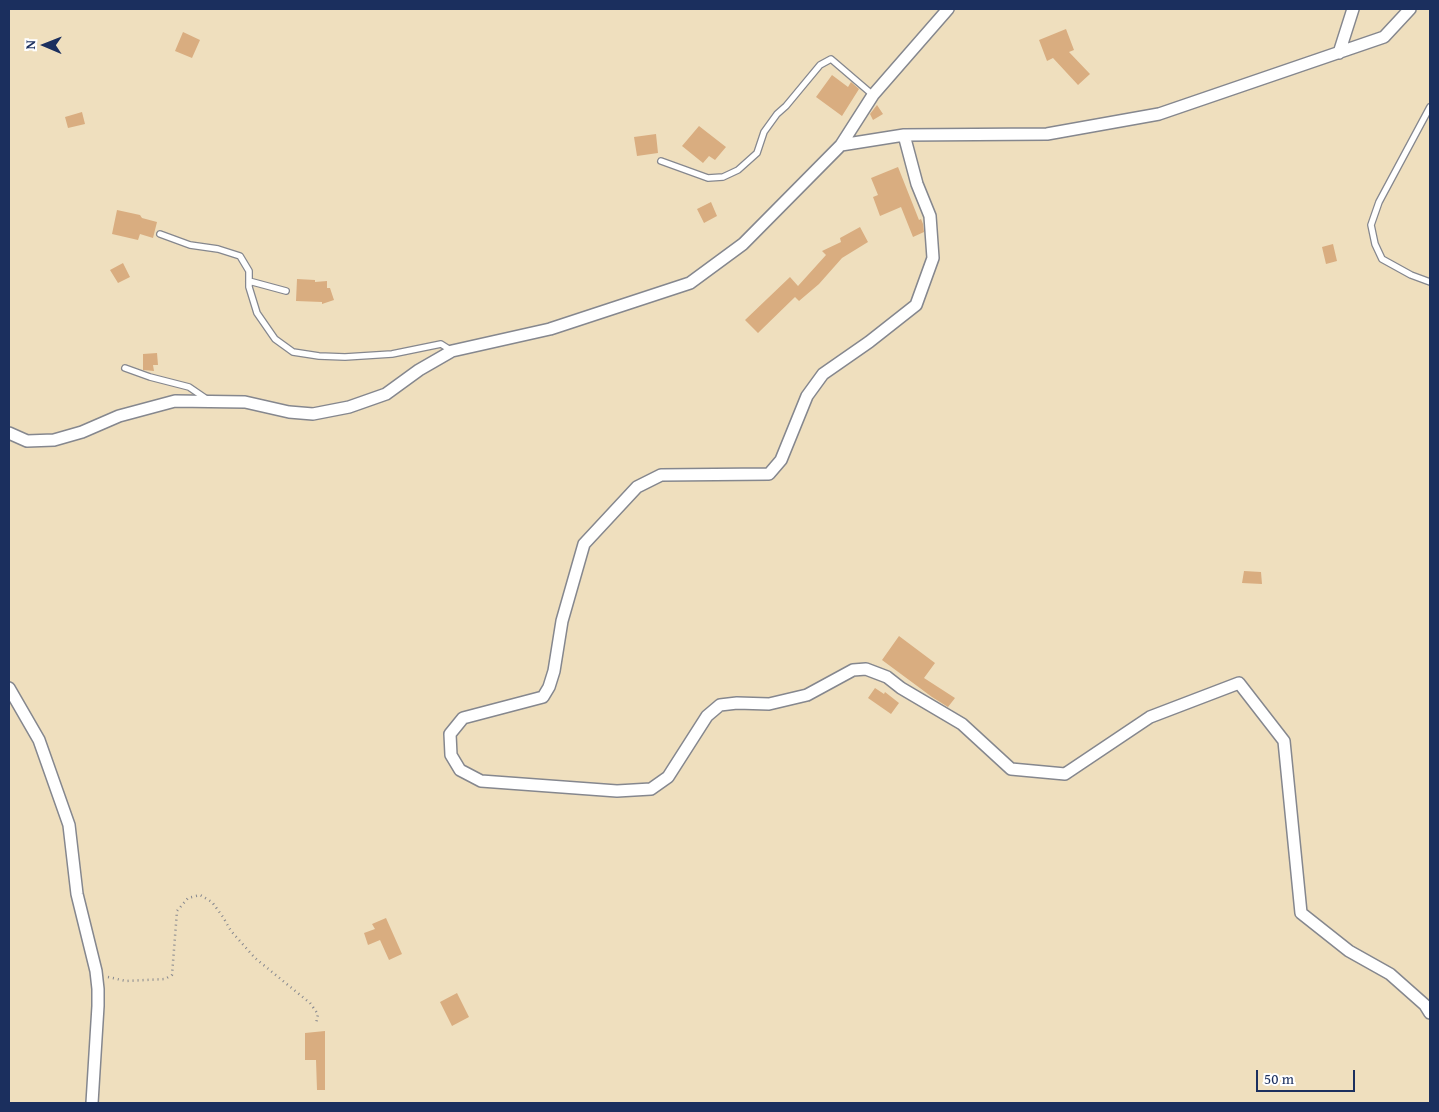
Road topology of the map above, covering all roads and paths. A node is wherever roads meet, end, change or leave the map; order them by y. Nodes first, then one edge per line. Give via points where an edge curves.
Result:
1 (948, 9) edge
2 (1353, 9) edge
3 (1410, 9) edge
4 (1339, 53) junction
5 (873, 95) junction
6 (1430, 107) edge
7 (904, 135) junction
8 (841, 144) junction
9 (661, 161) dead end
10 (160, 234) dead end
11 (249, 281) junction
12 (1430, 282) edge
13 (286, 290) dead end
14 (452, 351) junction
15 (125, 368) dead end
16 (212, 403) junction
17 (9, 433) edge
18 (9, 688) edge
19 (9, 708) edge
20 (26, 717) junction
21 (97, 981) junction
22 (1430, 1013) edge
23 (316, 1024) dead end
24 (92, 1103) edge

1 - 5 street
2 - 4 street
3 - 4 street via 1384,37
4 - 7 street via 1159,114 1047,134
5 - 8 street
5 - 9 lane via 831,59 820,64 777,114 764,132 757,153 738,170 723,177 708,178
6 - 12 lane via 1379,202 1371,225 1374,244 1382,259
7 - 8 street
7 - 22 street via 917,184 930,216 933,258 916,305 823,374 807,396 781,460 769,474 661,475 637,487 584,544 562,621 554,671 543,697 463,718 450,734 451,754 460,770 481,781 617,791 651,789 668,777 707,716 720,705 769,704 807,696 853,670 866,668 887,677 962,724 1011,769 1065,774 1150,717 1239,683 1284,741 1300,913 1349,951 1390,974
8 - 14 street via 744,244 690,283 550,329
10 - 11 lane via 190,245 218,248 240,256 249,271
11 - 13 lane
11 - 14 lane via 257,313 275,339 293,352 345,357 392,354 441,344
14 - 16 street via 386,394 349,407 313,414 245,402
15 - 16 lane via 189,387
16 - 17 street via 175,401 119,416 54,440 27,441
18 - 20 street
19 - 20 street
20 - 21 street via 39,740 69,825 77,894
21 - 23 path via 108,977 126,981 165,979 172,974 177,911 188,898 200,895 212,902 231,931 255,958 310,1003 318,1014
21 - 24 street

